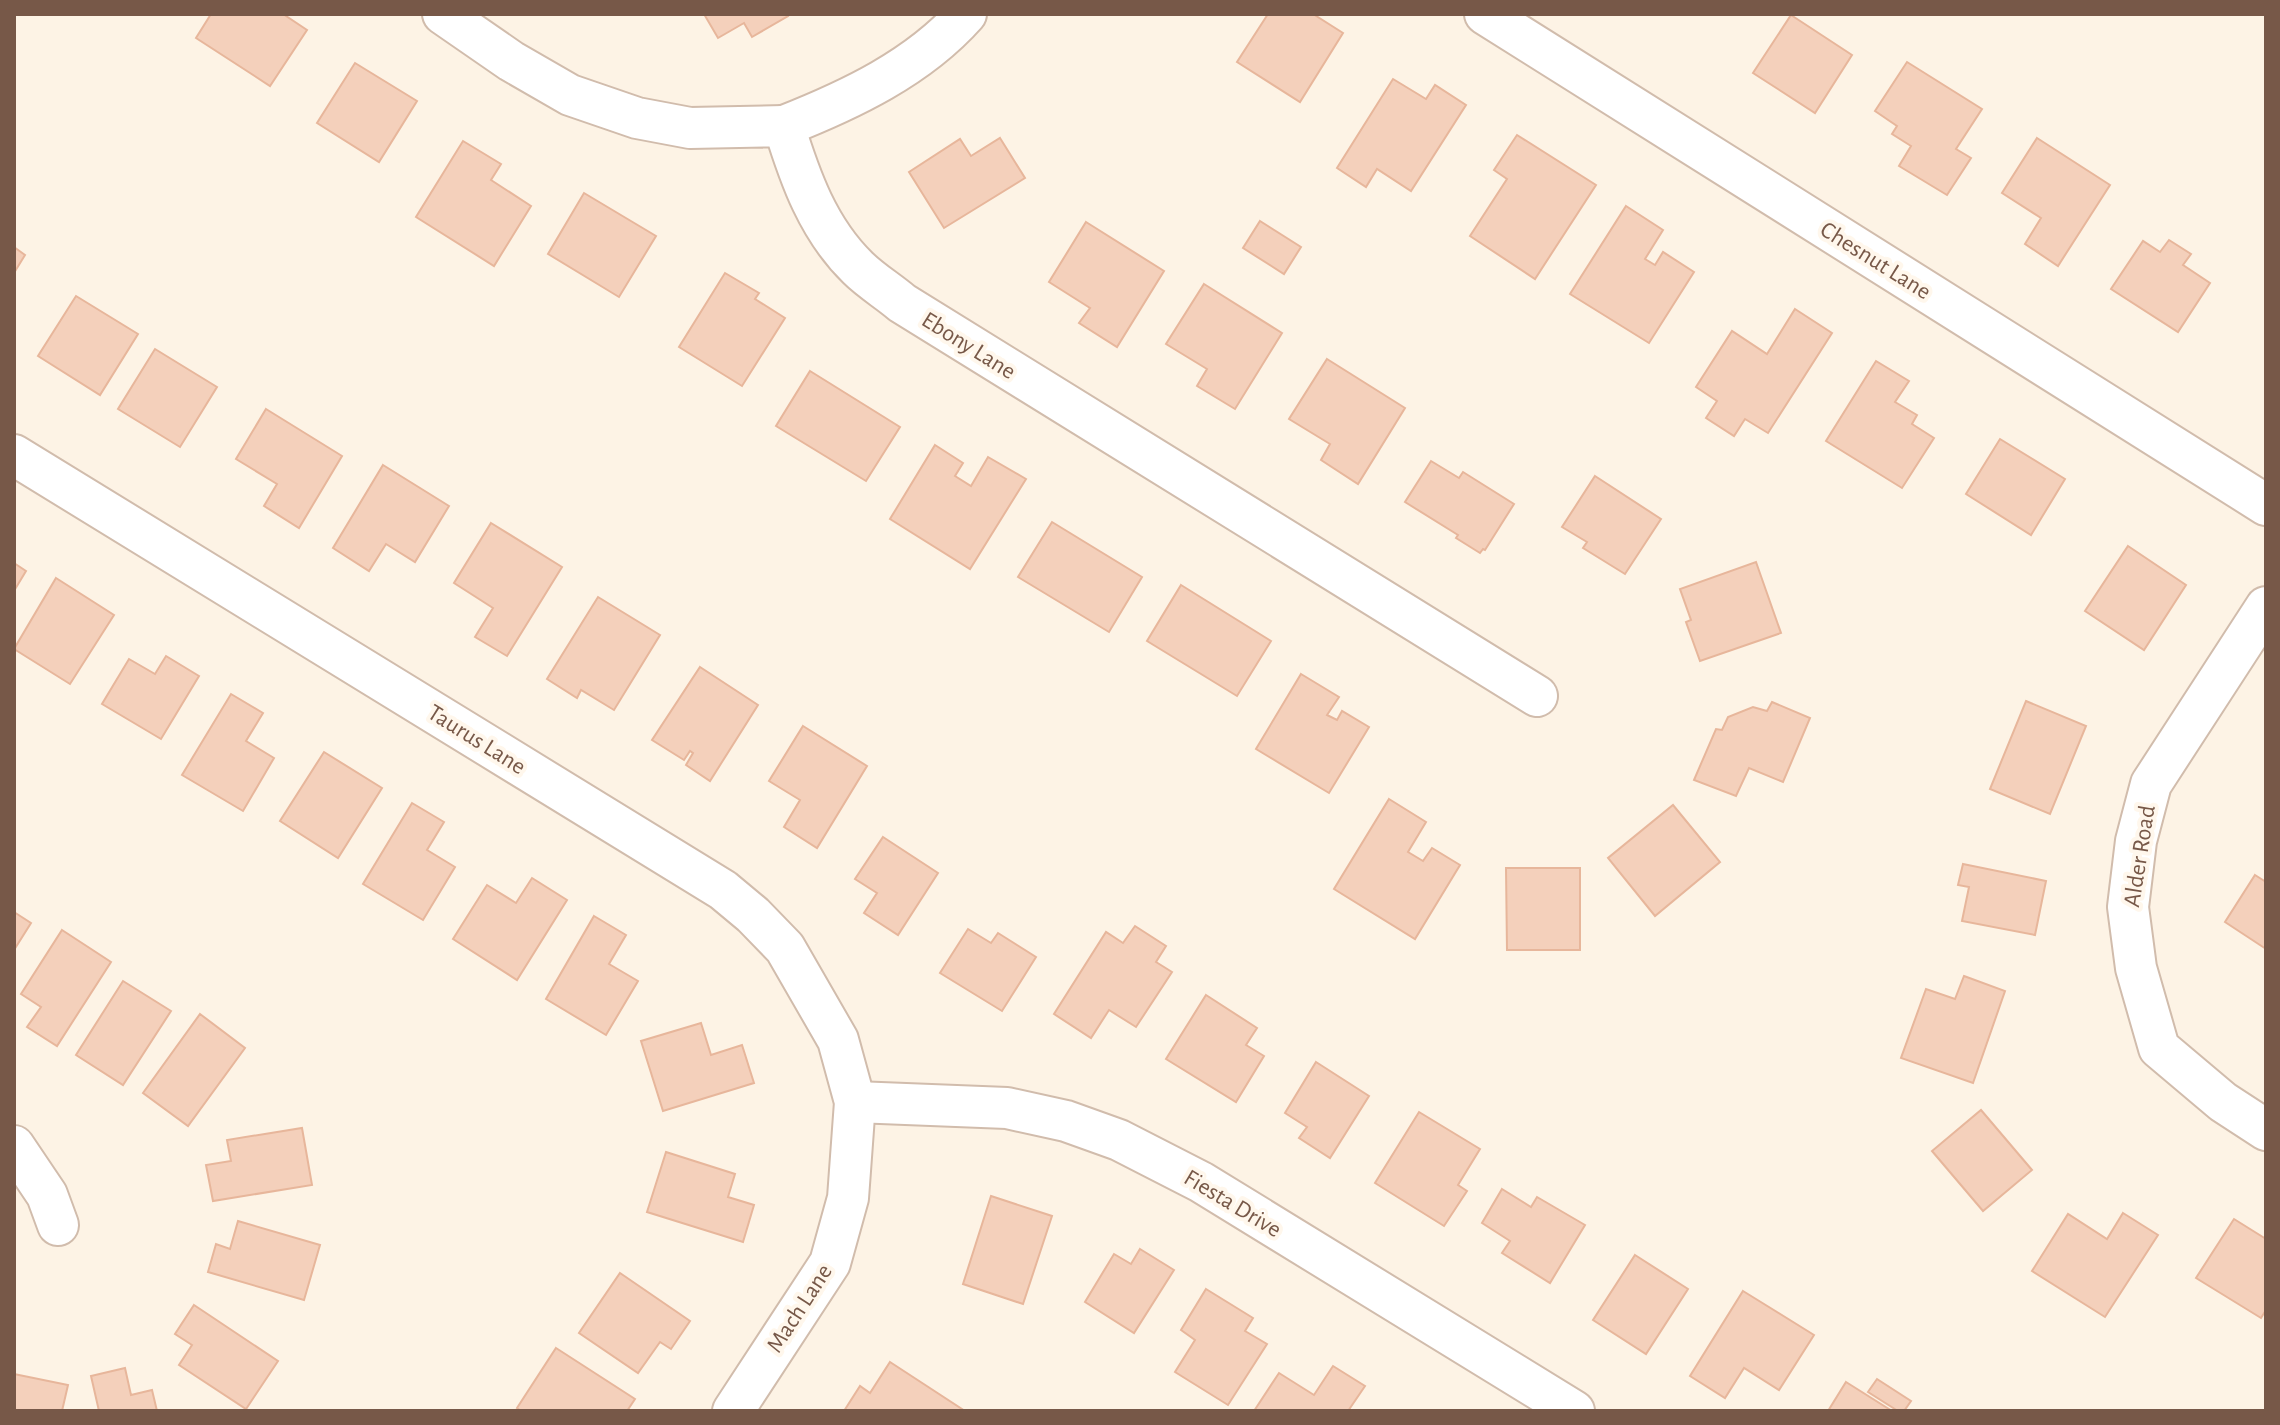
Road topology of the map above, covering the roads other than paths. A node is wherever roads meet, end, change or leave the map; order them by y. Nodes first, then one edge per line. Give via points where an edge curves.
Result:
1 (443, 14) edge
2 (966, 14) edge
3 (1485, 14) edge
4 (784, 126) junction
5 (14, 455) edge
6 (2266, 505) edge
7 (2266, 607) edge
8 (1537, 696) dead end
9 (855, 1102) junction
10 (2266, 1130) edge
11 (14, 1146) edge
12 (58, 1225) dead end
13 (733, 1411) edge
14 (1574, 1411) edge

1 - 4 street via 570,95 637,118 690,128
2 - 4 street via 889,77
3 - 6 street, Chesnut Lane
4 - 8 street, Ebony Lane via 805,192 830,235 858,268 902,303
5 - 9 street, Taurus Lane via 723,890 785,948 838,1040
7 - 10 street, Alder Road via 2151,784 2136,841 2128,907 2136,968 2159,1048
9 - 13 street, Mach Lane via 848,1198 830,1263
9 - 14 street, Fiesta Drive via 1007,1108 1119,1140 1201,1182
11 - 12 street via 47,1195

